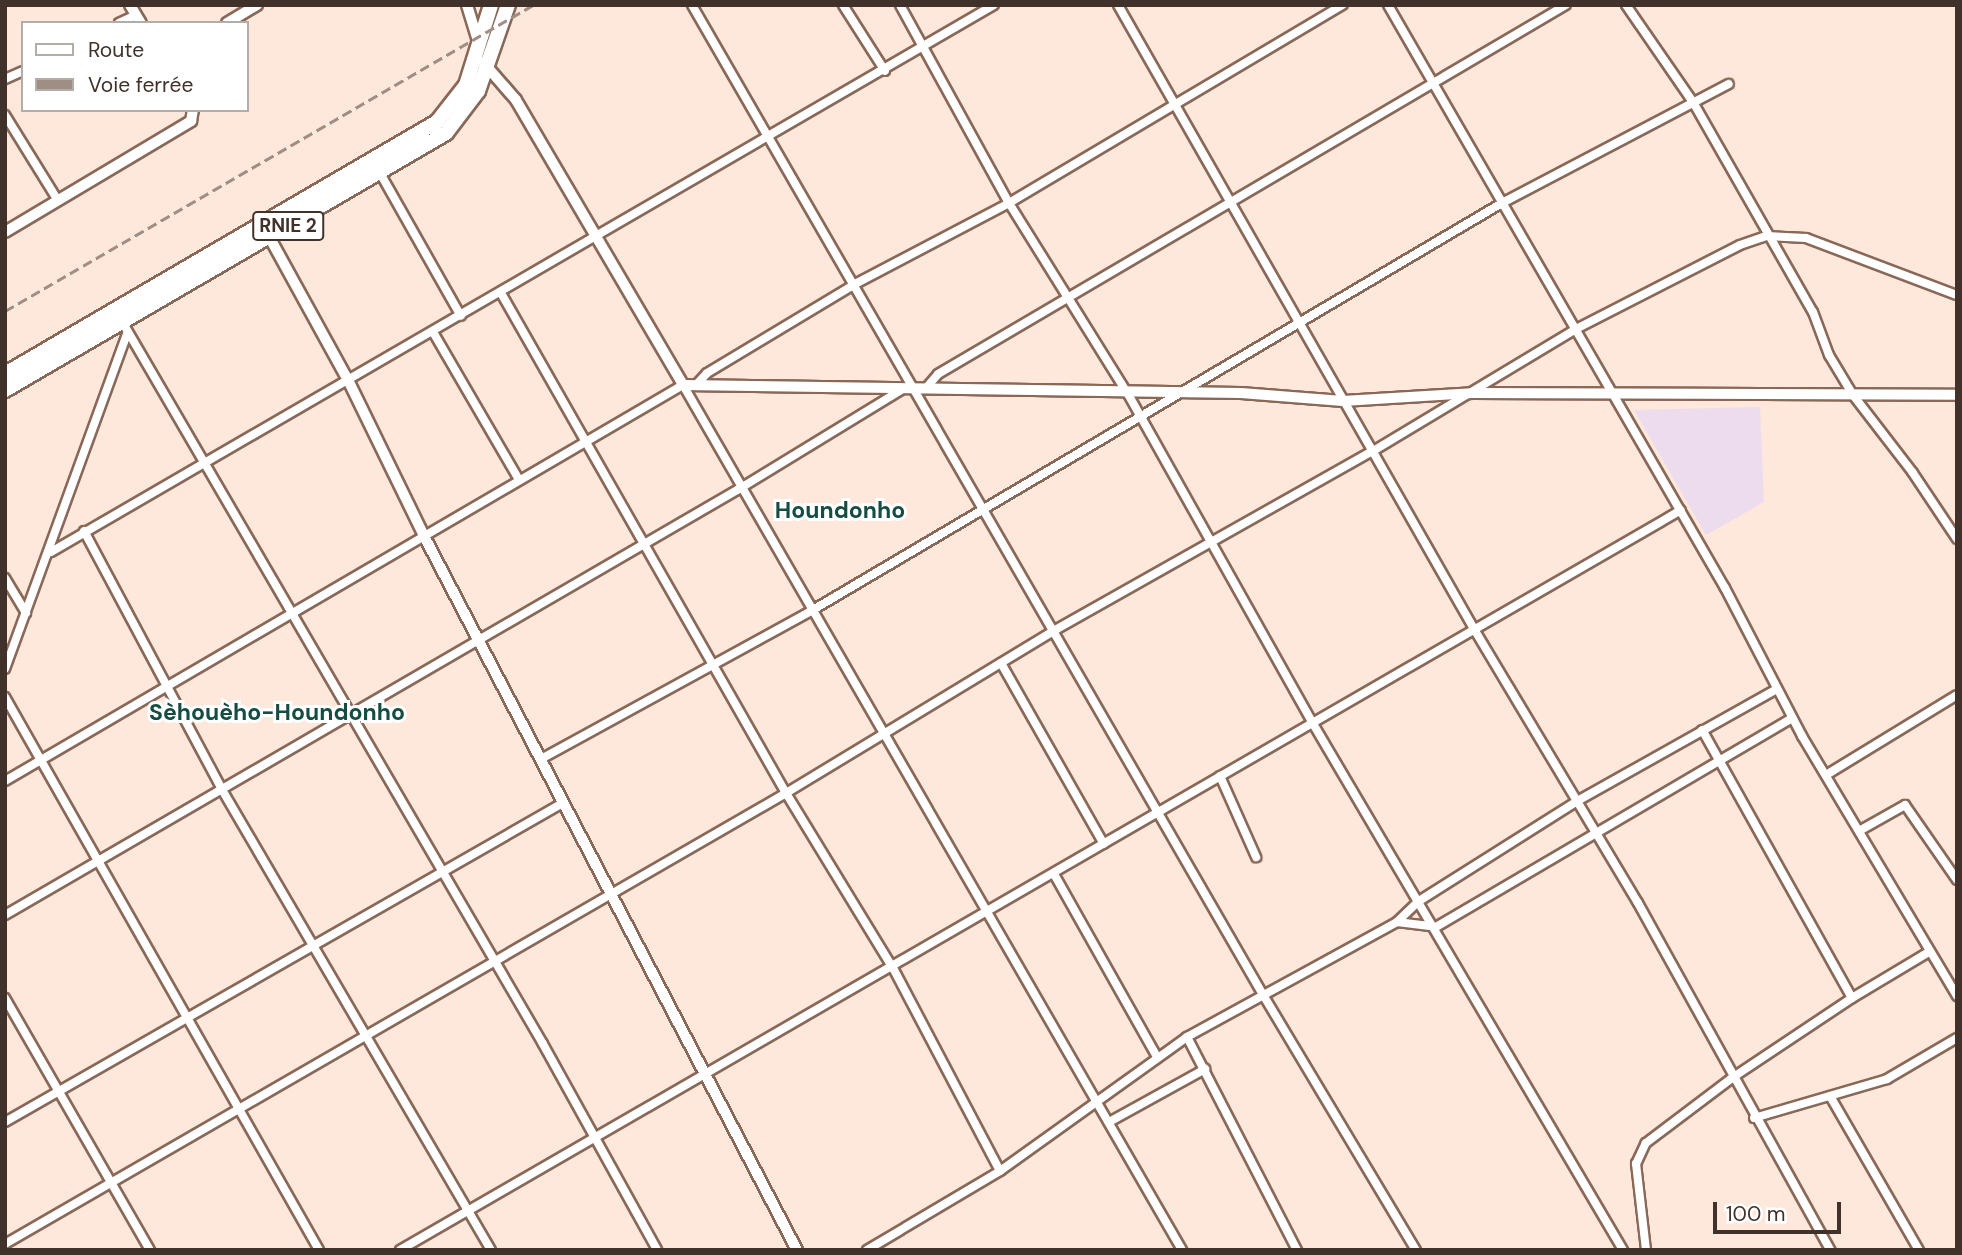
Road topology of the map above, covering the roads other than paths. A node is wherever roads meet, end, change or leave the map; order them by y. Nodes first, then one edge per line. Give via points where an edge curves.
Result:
1 (257, 5) edge
2 (467, 5) edge
3 (491, 5) edge
4 (508, 5) edge
5 (692, 5) edge
6 (844, 5) edge
7 (900, 5) edge
8 (994, 5) edge
9 (1118, 5) edge
10 (1343, 5) edge
11 (1388, 5) edge
12 (1566, 5) edge
13 (1626, 5) edge
14 (230, 21) edge
15 (478, 41) junction
16 (926, 48) junction
17 (473, 58) junction
18 (488, 64) junction
19 (885, 71) junction
20 (21, 72) edge
21 (5, 79) edge
22 (1432, 85) junction
23 (1729, 85) dead end
24 (1693, 102) junction
25 (1173, 104) junction
26 (193, 112) edge
27 (5, 115) edge
28 (767, 137) junction
29 (380, 173) junction
30 (57, 199) junction
31 (1230, 202) junction
32 (1009, 203) junction
33 (1502, 203) junction
34 (266, 231) junction
35 (5, 232) edge
36 (596, 236) junction
37 (1766, 236) junction
38 (855, 284) junction
39 (501, 293) junction
40 (1957, 295) edge
41 (1067, 300) junction
42 (461, 316) junction
43 (121, 321) junction
44 (1301, 324) junction
45 (1576, 329) junction
46 (433, 332) junction
47 (348, 380) junction
48 (6, 383) edge
49 (683, 385) junction
50 (696, 385) junction
51 (903, 389) junction
52 (921, 389) junction
53 (1472, 393) junction
54 (1128, 394) junction
55 (1176, 394) junction
56 (1614, 395) junction
57 (1853, 395) junction
58 (1957, 395) edge
59 (1343, 401) junction
60 (1140, 417) junction
61 (584, 440) junction
62 (1373, 451) junction
63 (205, 462) junction
64 (519, 480) junction
65 (739, 489) junction
66 (985, 509) junction
67 (1681, 510) junction
68 (84, 531) junction
69 (424, 536) junction
70 (1957, 539) edge
71 (1213, 542) junction
72 (643, 544) junction
73 (51, 552) junction
74 (5, 578) edge
75 (811, 611) junction
76 (26, 613) junction
77 (293, 614) junction
78 (1474, 629) junction
79 (1055, 630) junction
80 (478, 639) junction
81 (1001, 663) junction
82 (713, 667) junction
83 (5, 669) edge
84 (170, 687) junction
85 (1777, 689) junction
86 (1957, 695) edge
87 (5, 697) edge
88 (348, 713) junction
89 (1792, 718) junction
90 (1312, 722) junction
91 (1702, 730) junction
92 (883, 734) junction
93 (541, 759) junction
94 (1720, 760) junction
95 (40, 761) junction
96 (1826, 775) junction
97 (1220, 776) junction
98 (5, 781) edge
99 (221, 788) junction
100 (786, 793) junction
101 (1578, 800) junction
102 (563, 803) junction
103 (1161, 811) junction
104 (1859, 831) junction
105 (1597, 833) junction
106 (1104, 844) junction
107 (1255, 857) dead end
108 (95, 860) junction
109 (441, 872) junction
110 (1054, 874) junction
111 (1957, 880) edge
112 (610, 894) junction
113 (1419, 901) junction
114 (989, 913) junction
115 (5, 915) edge
116 (1397, 922) junction
117 (1436, 927) junction
118 (313, 946) junction
119 (1929, 952) junction
120 (494, 960) junction
121 (893, 968) junction
122 (1262, 993) junction
123 (1957, 996) edge
124 (5, 998) edge
125 (1852, 998) junction
126 (184, 1018) junction
127 (365, 1034) junction
128 (1187, 1037) junction
129 (1957, 1038) edge
130 (1157, 1058) junction
131 (1205, 1069) junction
132 (704, 1076) junction
133 (1732, 1078) junction
134 (59, 1093) junction
135 (1830, 1096) junction
136 (1098, 1103) junction
137 (237, 1109) junction
138 (1754, 1118) junction
139 (5, 1122) edge
140 (1109, 1122) junction
141 (596, 1139) junction
142 (1000, 1171) junction
143 (108, 1182) junction
144 (468, 1209) junction
145 (5, 1244) edge
146 (150, 1250) edge
147 (319, 1250) edge
148 (400, 1250) edge
149 (491, 1250) edge
150 (657, 1250) edge
151 (797, 1250) edge
152 (867, 1250) edge
153 (1182, 1250) edge
154 (1297, 1250) edge
155 (1416, 1250) edge
156 (1623, 1250) edge
157 (1646, 1250) edge
158 (1829, 1250) edge
159 (1919, 1250) edge

1 - 14 main road
2 - 15 main road
3 - 15 highway, RNIE 2
4 - 18 highway, RNIE 2
5 - 28 street
6 - 19 street
7 - 16 street
8 - 16 street
9 - 25 street
10 - 25 street
11 - 22 street
12 - 22 street
13 - 24 street
15 - 17 highway, RNIE 2
16 - 19 street
16 - 32 street
17 - 18 main road
17 - 34 highway, RNIE 2 via 459,99 438,122
18 - 29 highway, RNIE 2 via 478,91 458,122
18 - 36 main road via 516,100
19 - 28 street
20 - 21 street
22 - 31 street
22 - 33 street
23 - 24 street
24 - 33 street
24 - 37 street
25 - 31 street
25 - 32 street
26 - 30 main road via 191,121
27 - 30 street
28 - 36 street
28 - 38 street
29 - 34 highway, RNIE 2
29 - 42 street
30 - 35 main road
31 - 41 street
31 - 44 street
32 - 38 street
32 - 41 street
33 - 44 street
33 - 45 street
34 - 43 highway, RNIE 2
34 - 47 main road
36 - 39 street
36 - 49 main road
37 - 40 street via 1816,242
37 - 45 street
37 - 57 street via 1813,312 1829,355
38 - 50 street via 707,373
38 - 52 street
39 - 42 street
39 - 61 street
41 - 52 street via 938,374
41 - 54 street
42 - 46 street
43 - 48 highway, RNIE 2
43 - 63 street
43 - 73 street
44 - 55 street
44 - 59 street
45 - 53 street
45 - 56 street
46 - 47 street
46 - 64 street
47 - 63 street
47 - 69 main road
49 - 50 main road
49 - 61 street
49 - 65 street
50 - 51 main road
51 - 52 main road
51 - 65 street
52 - 54 main road
52 - 66 street
53 - 56 main road
53 - 59 main road
53 - 62 street
54 - 55 main road
54 - 60 street
55 - 59 main road
55 - 60 street
56 - 57 main road
56 - 67 street
57 - 58 main road
57 - 70 street via 1913,472
59 - 62 street
60 - 66 street
60 - 71 street
61 - 64 street
61 - 72 street
62 - 71 street
62 - 78 street
63 - 68 street
63 - 77 street
64 - 69 street
65 - 72 street
65 - 75 street
66 - 75 street
66 - 79 street
67 - 78 street
67 - 85 street
68 - 73 street
68 - 84 street
69 - 77 street
69 - 80 main road
71 - 79 street
71 - 90 street
72 - 80 street
72 - 82 street
73 - 76 street
74 - 76 street
75 - 82 street
75 - 92 street
76 - 83 street
77 - 84 street
77 - 88 street
78 - 90 street
78 - 101 street
79 - 81 street
79 - 103 street
80 - 88 street
80 - 93 main road
81 - 92 street
81 - 106 street
82 - 93 street
82 - 100 street
84 - 95 street
84 - 99 street
85 - 89 street
85 - 91 street
86 - 96 street
87 - 95 street
88 - 99 street
88 - 109 street
89 - 94 street
89 - 96 street
90 - 97 street
90 - 113 street
91 - 94 street
91 - 101 street
92 - 100 street
92 - 114 street
93 - 102 main road
94 - 105 street
94 - 125 street
95 - 98 street
95 - 108 street
96 - 104 street
97 - 103 street
97 - 107 street
99 - 108 street
99 - 118 street
100 - 112 street
100 - 121 street
101 - 105 street
101 - 113 street
102 - 109 street
102 - 112 main road
103 - 106 street
103 - 122 street
104 - 111 street via 1905,805
104 - 119 street
105 - 117 street
105 - 133 street
106 - 110 street
108 - 115 street
108 - 126 street
109 - 118 street
109 - 120 street
110 - 114 street
110 - 130 street
112 - 120 street
112 - 132 main road
113 - 116 street
113 - 117 street
114 - 121 street
114 - 136 street
116 - 117 street
116 - 122 street
117 - 156 street
118 - 126 street
118 - 127 street
119 - 123 street
119 - 125 street
120 - 127 street
120 - 141 street
121 - 132 street
121 - 142 street
122 - 128 street
122 - 155 street
124 - 134 street
125 - 133 street
126 - 134 street
126 - 137 street
127 - 137 street
127 - 144 street
128 - 130 street
128 - 131 street
129 - 135 street via 1904,1072
130 - 136 street
131 - 140 street
131 - 154 street
132 - 141 street
132 - 151 main road
133 - 138 street
133 - 157 street via 1641,1152 1636,1164
134 - 139 street
134 - 143 street
135 - 138 street
135 - 159 street
136 - 140 street
136 - 142 street
137 - 143 street
137 - 147 street
138 - 158 street
140 - 153 street
141 - 144 street
141 - 150 street
142 - 152 street
143 - 145 street
143 - 146 street
144 - 148 street
144 - 149 street

